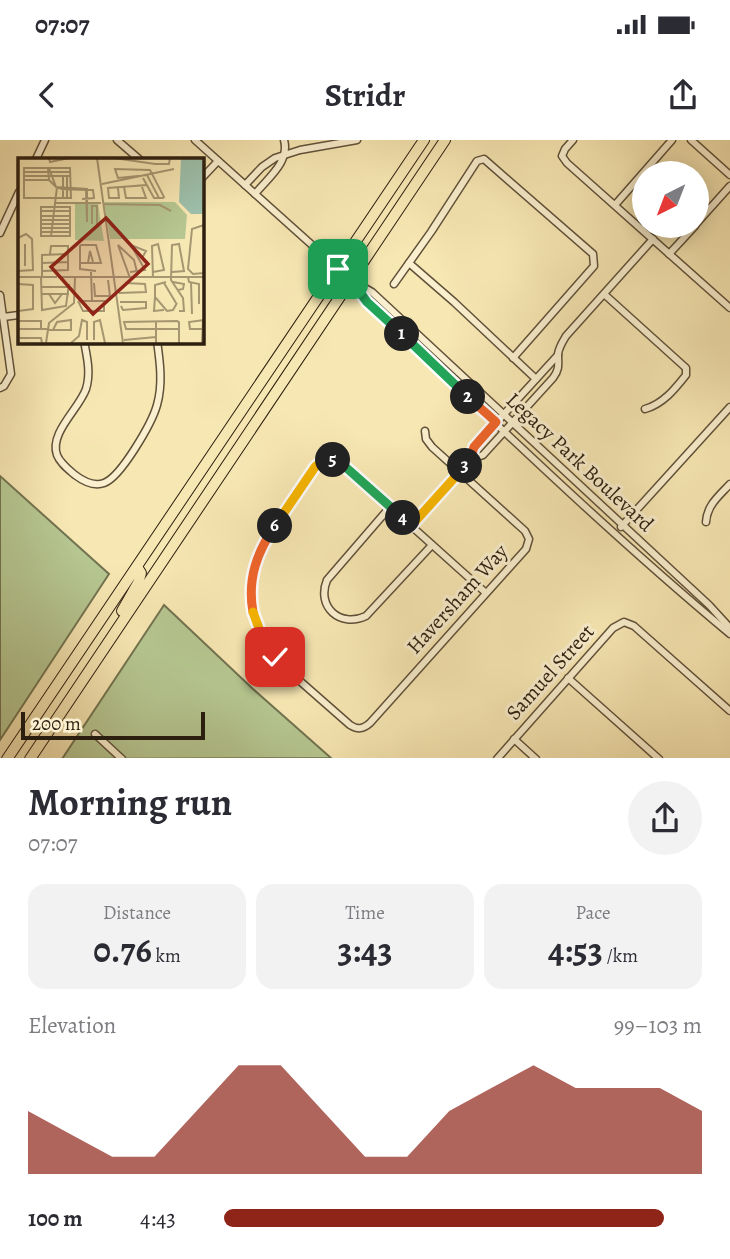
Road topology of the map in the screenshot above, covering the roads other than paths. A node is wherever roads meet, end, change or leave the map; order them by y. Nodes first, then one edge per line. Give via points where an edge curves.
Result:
1 (45, 140) edge
2 (117, 140) edge
3 (195, 140) edge
4 (284, 140) edge
5 (357, 140) edge
6 (424, 140) edge
7 (445, 140) edge
8 (573, 140) edge
9 (672, 140) edge
10 (691, 140) edge
11 (130, 152) junction
12 (285, 156) junction
13 (36, 158) edge
14 (125, 158) edge
15 (138, 158) edge
16 (218, 161) junction
17 (730, 175) edge
18 (203, 177) edge
19 (245, 185) junction
20 (730, 186) edge
21 (18, 194) edge
22 (255, 194) junction
23 (615, 205) junction
24 (709, 210) edge
25 (1, 229) edge
26 (684, 238) edge
27 (653, 239) junction
28 (669, 254) junction
29 (409, 263) junction
30 (338, 269) junction
31 (351, 280) junction
32 (394, 284) dead end
33 (604, 294) junction
34 (0, 295) edge
35 (728, 302) edge
36 (18, 315) edge
37 (3, 317) junction
38 (84, 343) edge
39 (157, 343) edge
40 (558, 355) junction
41 (513, 358) junction
42 (536, 379) junction
43 (0, 388) edge
44 (730, 407) edge
45 (645, 409) dead end
46 (503, 414) junction
47 (496, 422) junction
48 (512, 423) junction
49 (425, 431) dead end
50 (505, 431) junction
51 (470, 460) junction
52 (460, 471) junction
53 (730, 484) edge
54 (722, 493) junction
55 (730, 500) edge
56 (390, 507) junction
57 (706, 522) dead end
58 (411, 526) junction
59 (622, 526) junction
60 (615, 533) junction
61 (432, 545) junction
62 (137, 567) junction
63 (486, 593) junction
64 (730, 631) edge
65 (85, 675) junction
66 (568, 678) junction
67 (730, 711) edge
68 (95, 734) dead end
69 (514, 739) junction
70 (116, 757) edge
71 (7, 758) edge
72 (30, 758) edge
73 (497, 758) edge
74 (536, 758) edge
75 (659, 758) edge

1 - 13 street
2 - 11 street
3 - 16 street
4 - 12 street
5 - 12 street
6 - 30 highway
7 - 31 highway
8 - 23 street via 563,153 564,160
9 - 23 street
10 - 17 street
11 - 14 street
11 - 15 street
12 - 19 street via 266,163
12 - 22 street
16 - 18 street
16 - 19 street
19 - 22 street
20 - 24 street
21 - 25 street
22 - 30 street
23 - 27 street
26 - 28 street
27 - 28 street
27 - 33 street
28 - 35 street
29 - 32 street
29 - 41 street
29 - 41 street via 477,160 484,159 593,254 594,266
30 - 31 street
30 - 62 highway
31 - 46 street, Legacy Park Boulevard via 372,292
31 - 47 street, Legacy Park Boulevard via 367,302
31 - 65 highway
33 - 40 street via 566,336
33 - 45 street via 686,368 686,375 666,398
34 - 37 street
36 - 37 street
37 - 43 street via 11,374
38 - 39 street via 89,377 57,436 55,449 68,468 90,484 106,483 115,476 153,415 161,371
40 - 42 street
40 - 48 street via 556,375
41 - 42 street
42 - 46 street
44 - 59 street
46 - 47 street
46 - 48 street, Legacy Park Boulevard
47 - 50 street, Legacy Park Boulevard
47 - 51 street via 474,447
48 - 50 street
48 - 59 street, Legacy Park Boulevard
49 - 52 street, Haversham Way via 432,447
50 - 51 street via 484,455
50 - 60 street, Legacy Park Boulevard
51 - 52 street
52 - 58 street
52 - 63 street, Haversham Way via 529,539
53 - 54 street
54 - 55 street
54 - 57 street via 710,506
56 - 58 street
56 - 61 street via 327,580 324,599 335,615 347,620 366,616
56 - 63 street, Haversham Way via 341,463 322,461 267,538 252,577 254,615 270,650 349,725 360,729 370,723
58 - 61 street
59 - 60 street
59 - 64 street, Legacy Park Boulevard via 709,605
60 - 64 street, Legacy Park Boulevard
61 - 63 street
62 - 65 highway via 141,573 138,583
62 - 71 highway
65 - 72 highway
66 - 67 street, Samuel Street via 616,625 628,622
66 - 69 street, Samuel Street
66 - 75 street
68 - 70 street
69 - 73 street, Samuel Street
69 - 74 street

